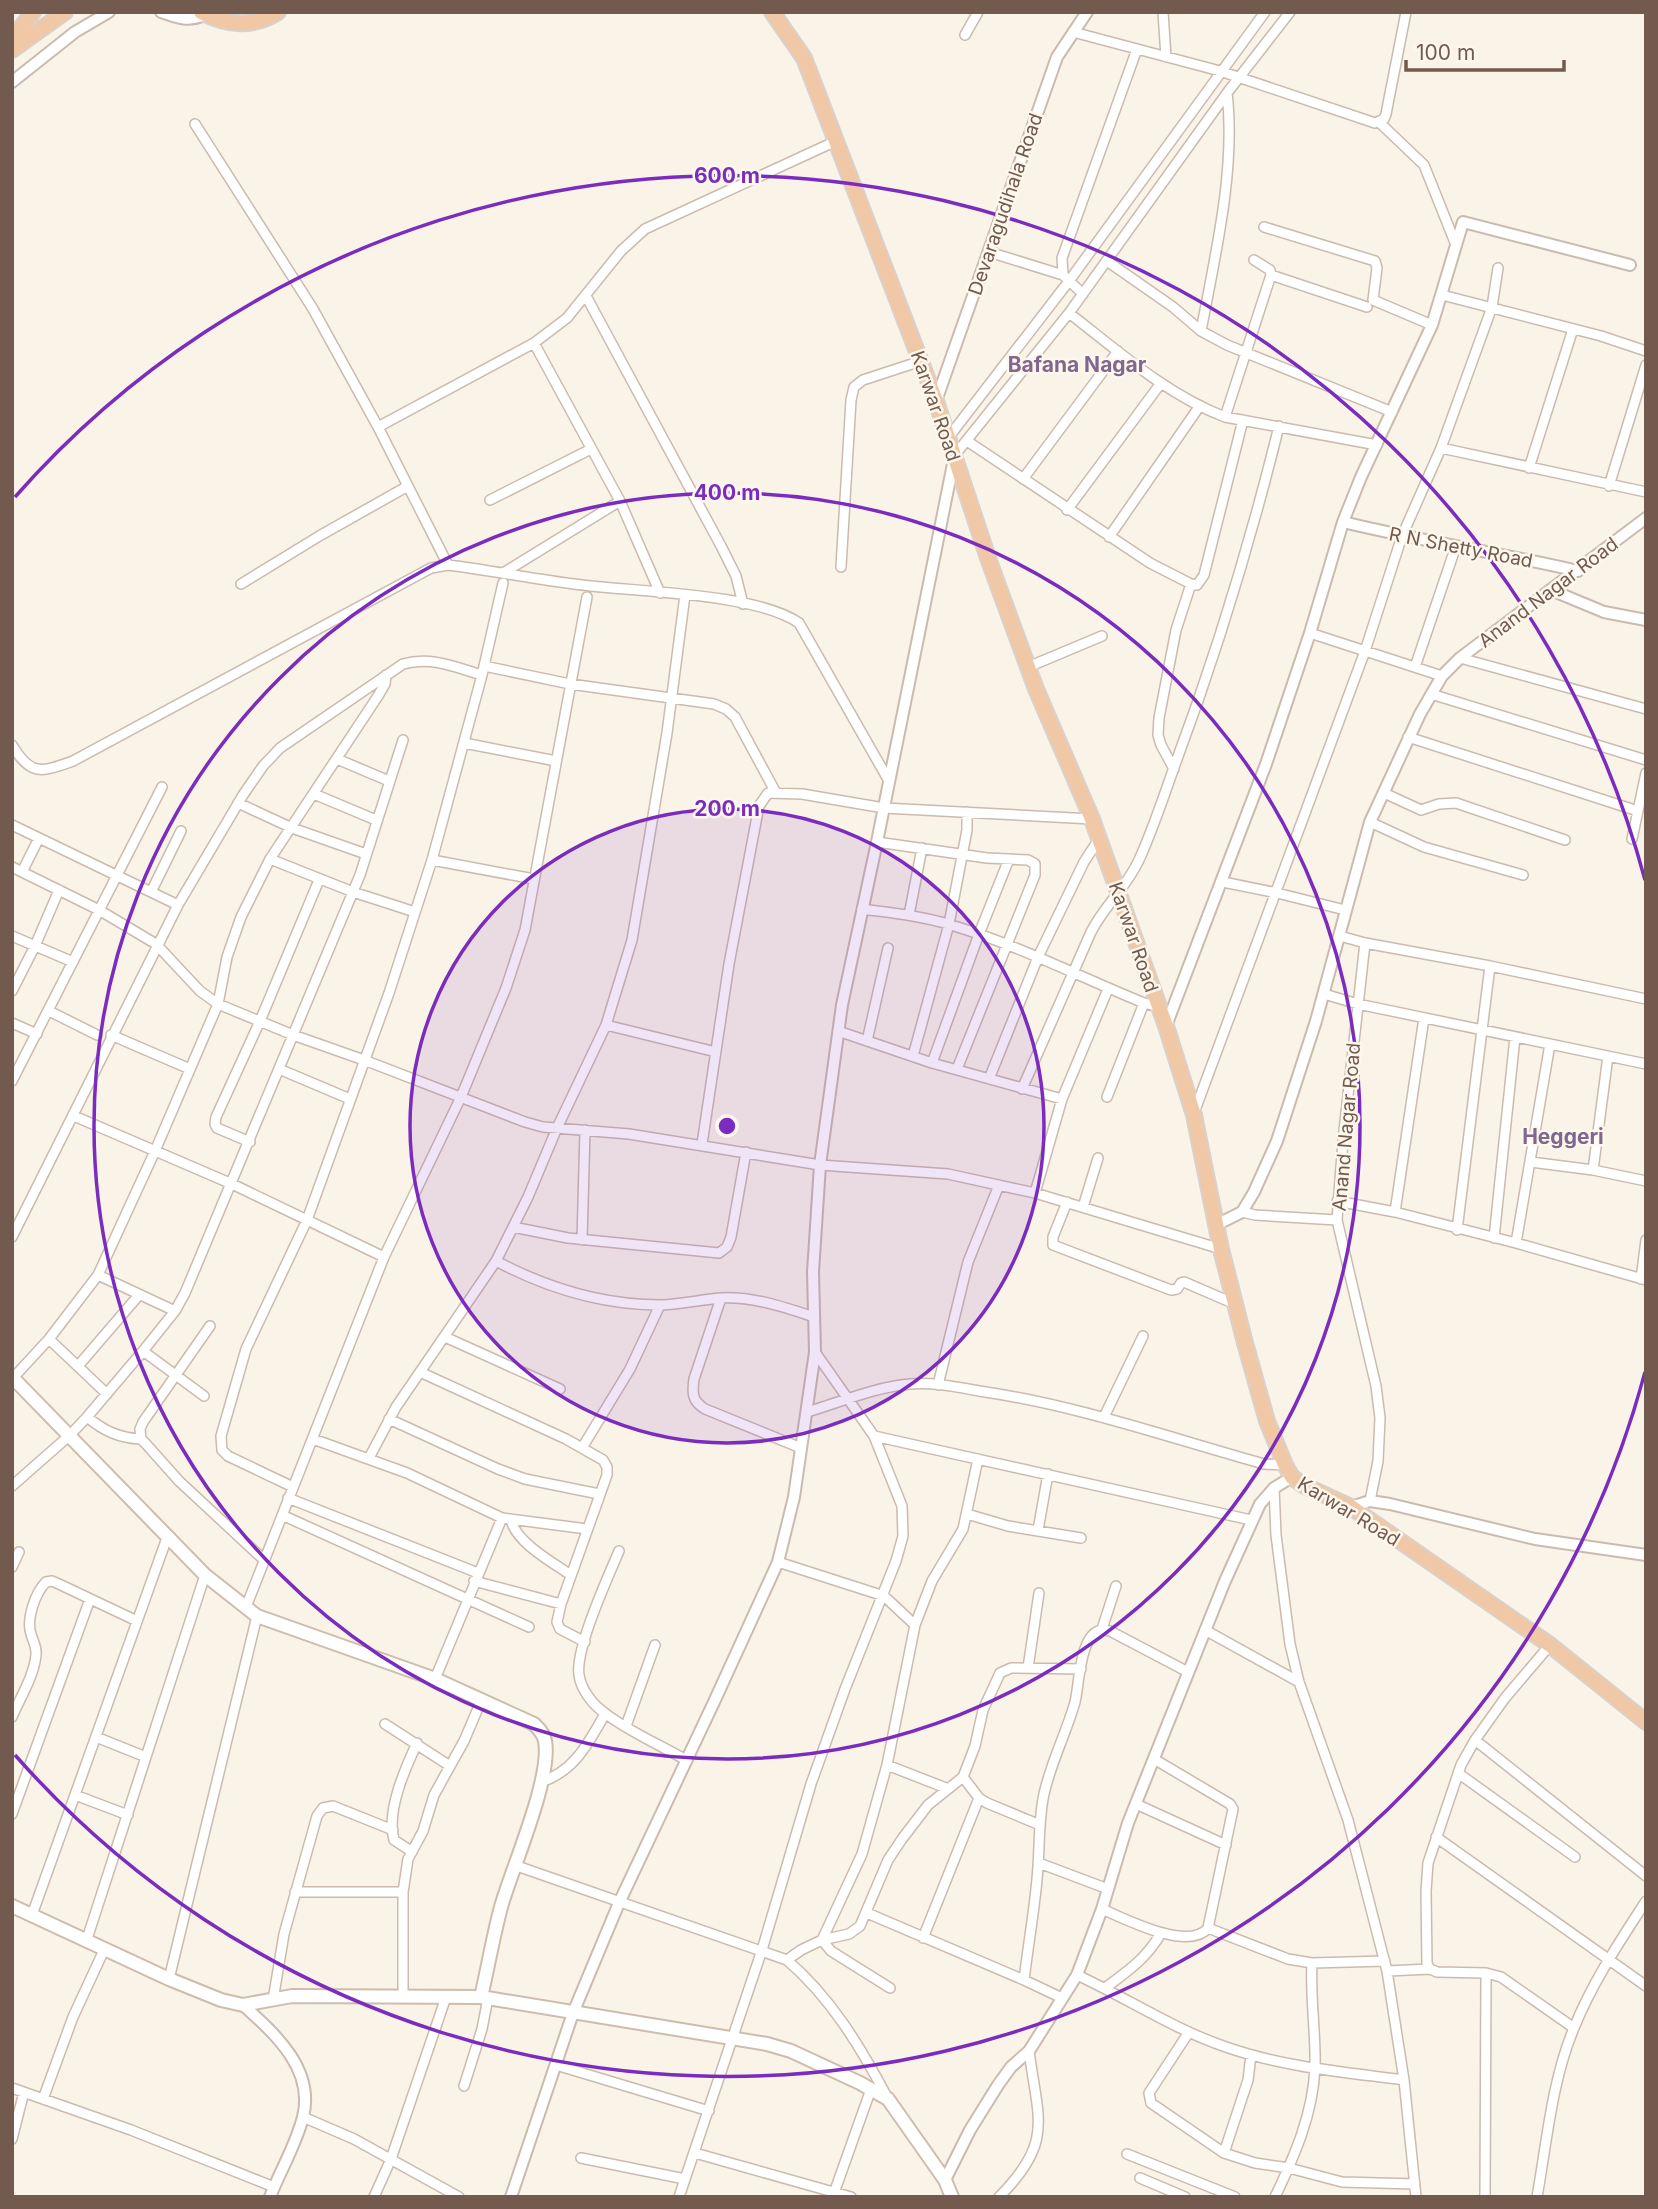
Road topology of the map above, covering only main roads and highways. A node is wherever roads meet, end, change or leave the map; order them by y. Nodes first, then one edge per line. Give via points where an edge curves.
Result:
1 (33, 12) edge
2 (65, 12) edge
3 (278, 12) edge
4 (772, 12) edge
5 (203, 13) edge
6 (12, 39) edge
7 (12, 50) edge
8 (13, 1377) edge
9 (1646, 1722) edge
10 (12, 1906) edge
11 (484, 1997) junction
12 (952, 2197) edge

1 - 6 highway
2 - 7 highway
3 - 5 highway via 251,24 226,22
4 - 9 highway, Karwar Road via 804,58 936,401 1028,667 1120,893 1152,1005 1166,1026 1194,1115 1235,1304 1267,1421 1289,1471 1303,1485 1351,1507 1550,1646
8 - 11 main road via 205,1575 257,1616 435,1679 541,1730 545,1741 541,1782 500,1909
10 - 11 main road via 169,1979 243,2005 292,1996
11 - 12 main road via 791,2051 888,2099

